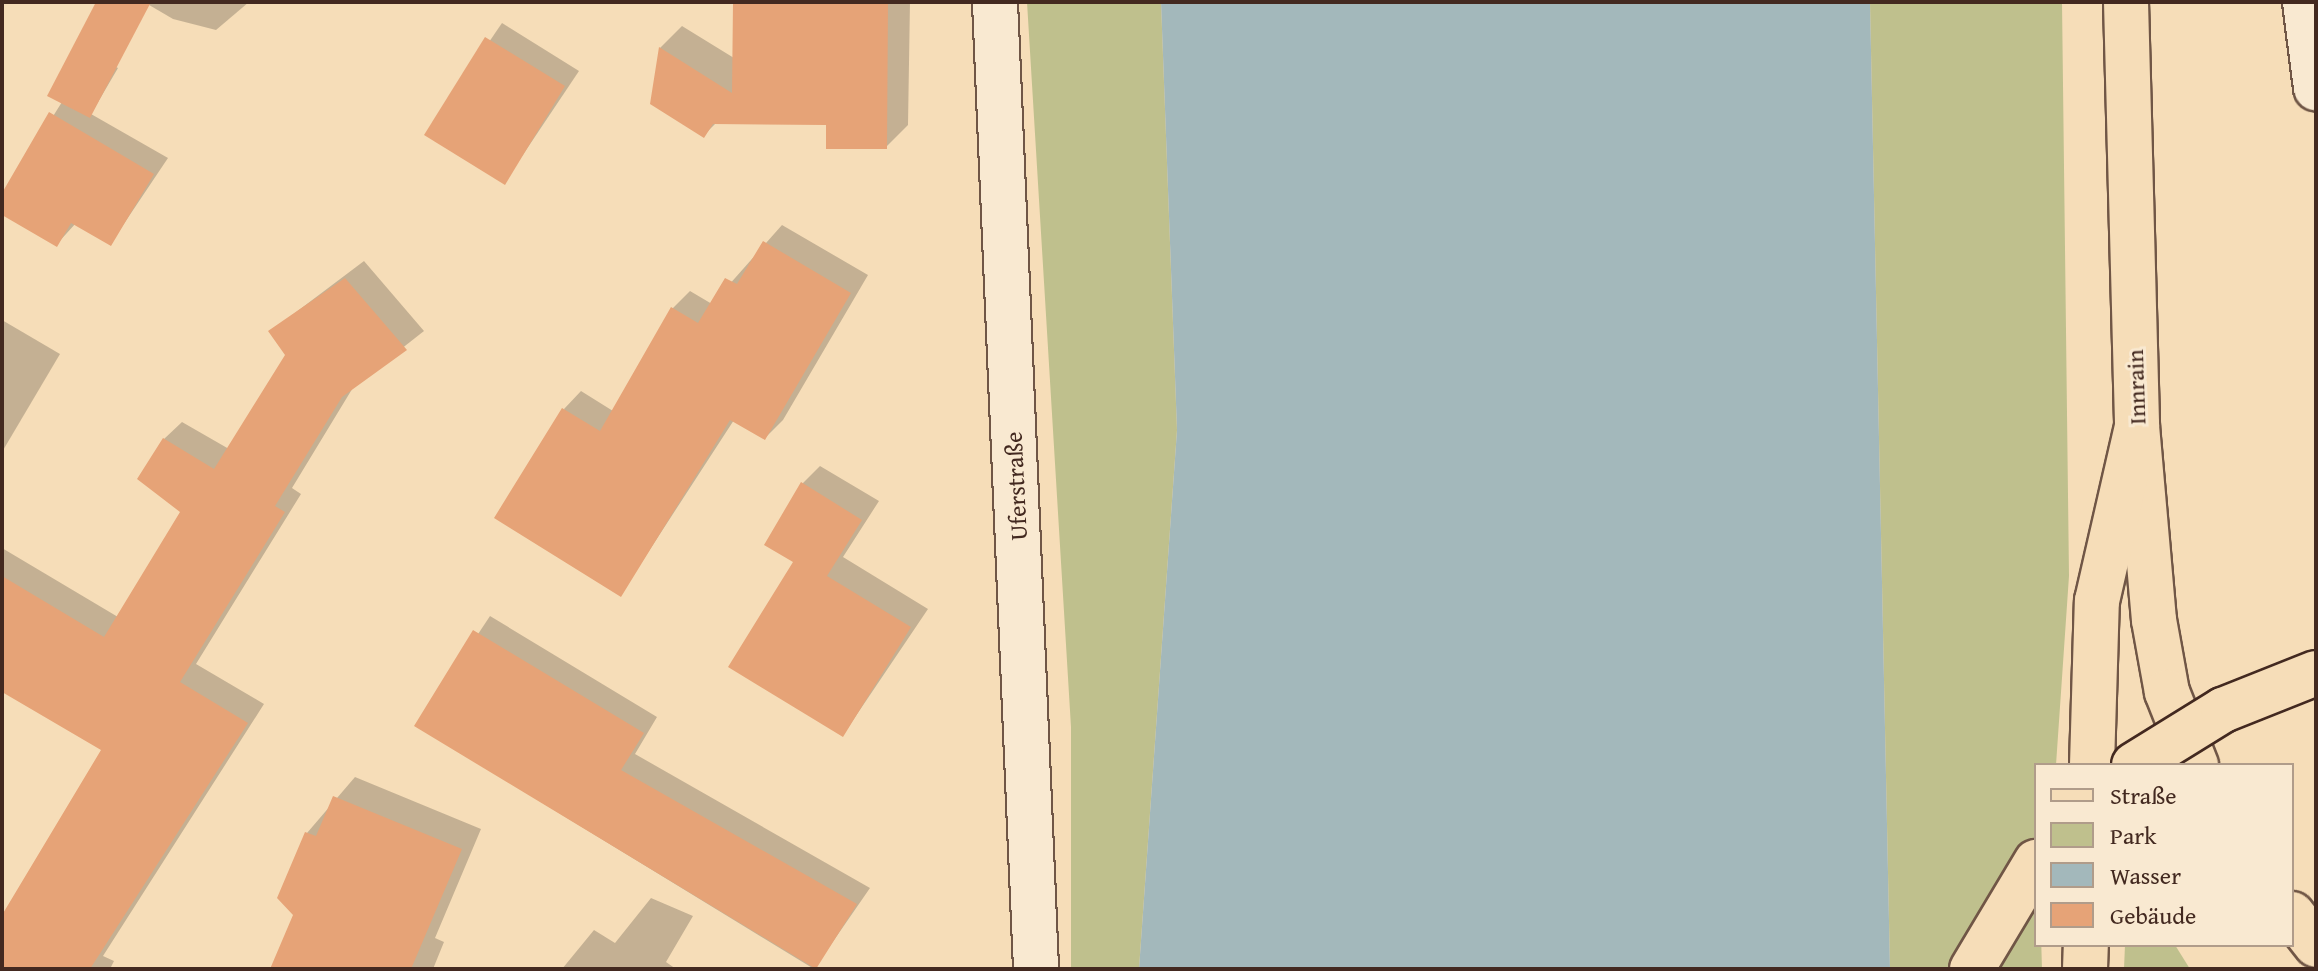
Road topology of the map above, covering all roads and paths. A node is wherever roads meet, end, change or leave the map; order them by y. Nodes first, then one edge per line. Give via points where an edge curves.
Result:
1 (995, 2) edge
2 (2126, 2) edge
3 (2305, 2) edge
4 (2316, 88) edge
5 (2137, 426) junction
6 (2316, 673) edge
7 (2092, 763) edge
8 (2137, 763) edge
9 (2195, 763) edge
10 (2034, 865) edge
11 (2294, 917) edge
12 (2316, 945) edge
13 (2086, 947) edge
14 (1036, 969) edge
15 (1972, 969) edge
16 (2085, 969) edge

1 - 14 street, Uferstraße
2 - 5 main road, Innrain
3 - 4 street
5 - 7 main road via 2097,601
5 - 9 main road, Innrain via 2154,620 2167,692
6 - 8 main road, bridge via 2223,710
10 - 15 main road
11 - 12 main road
13 - 16 main road

